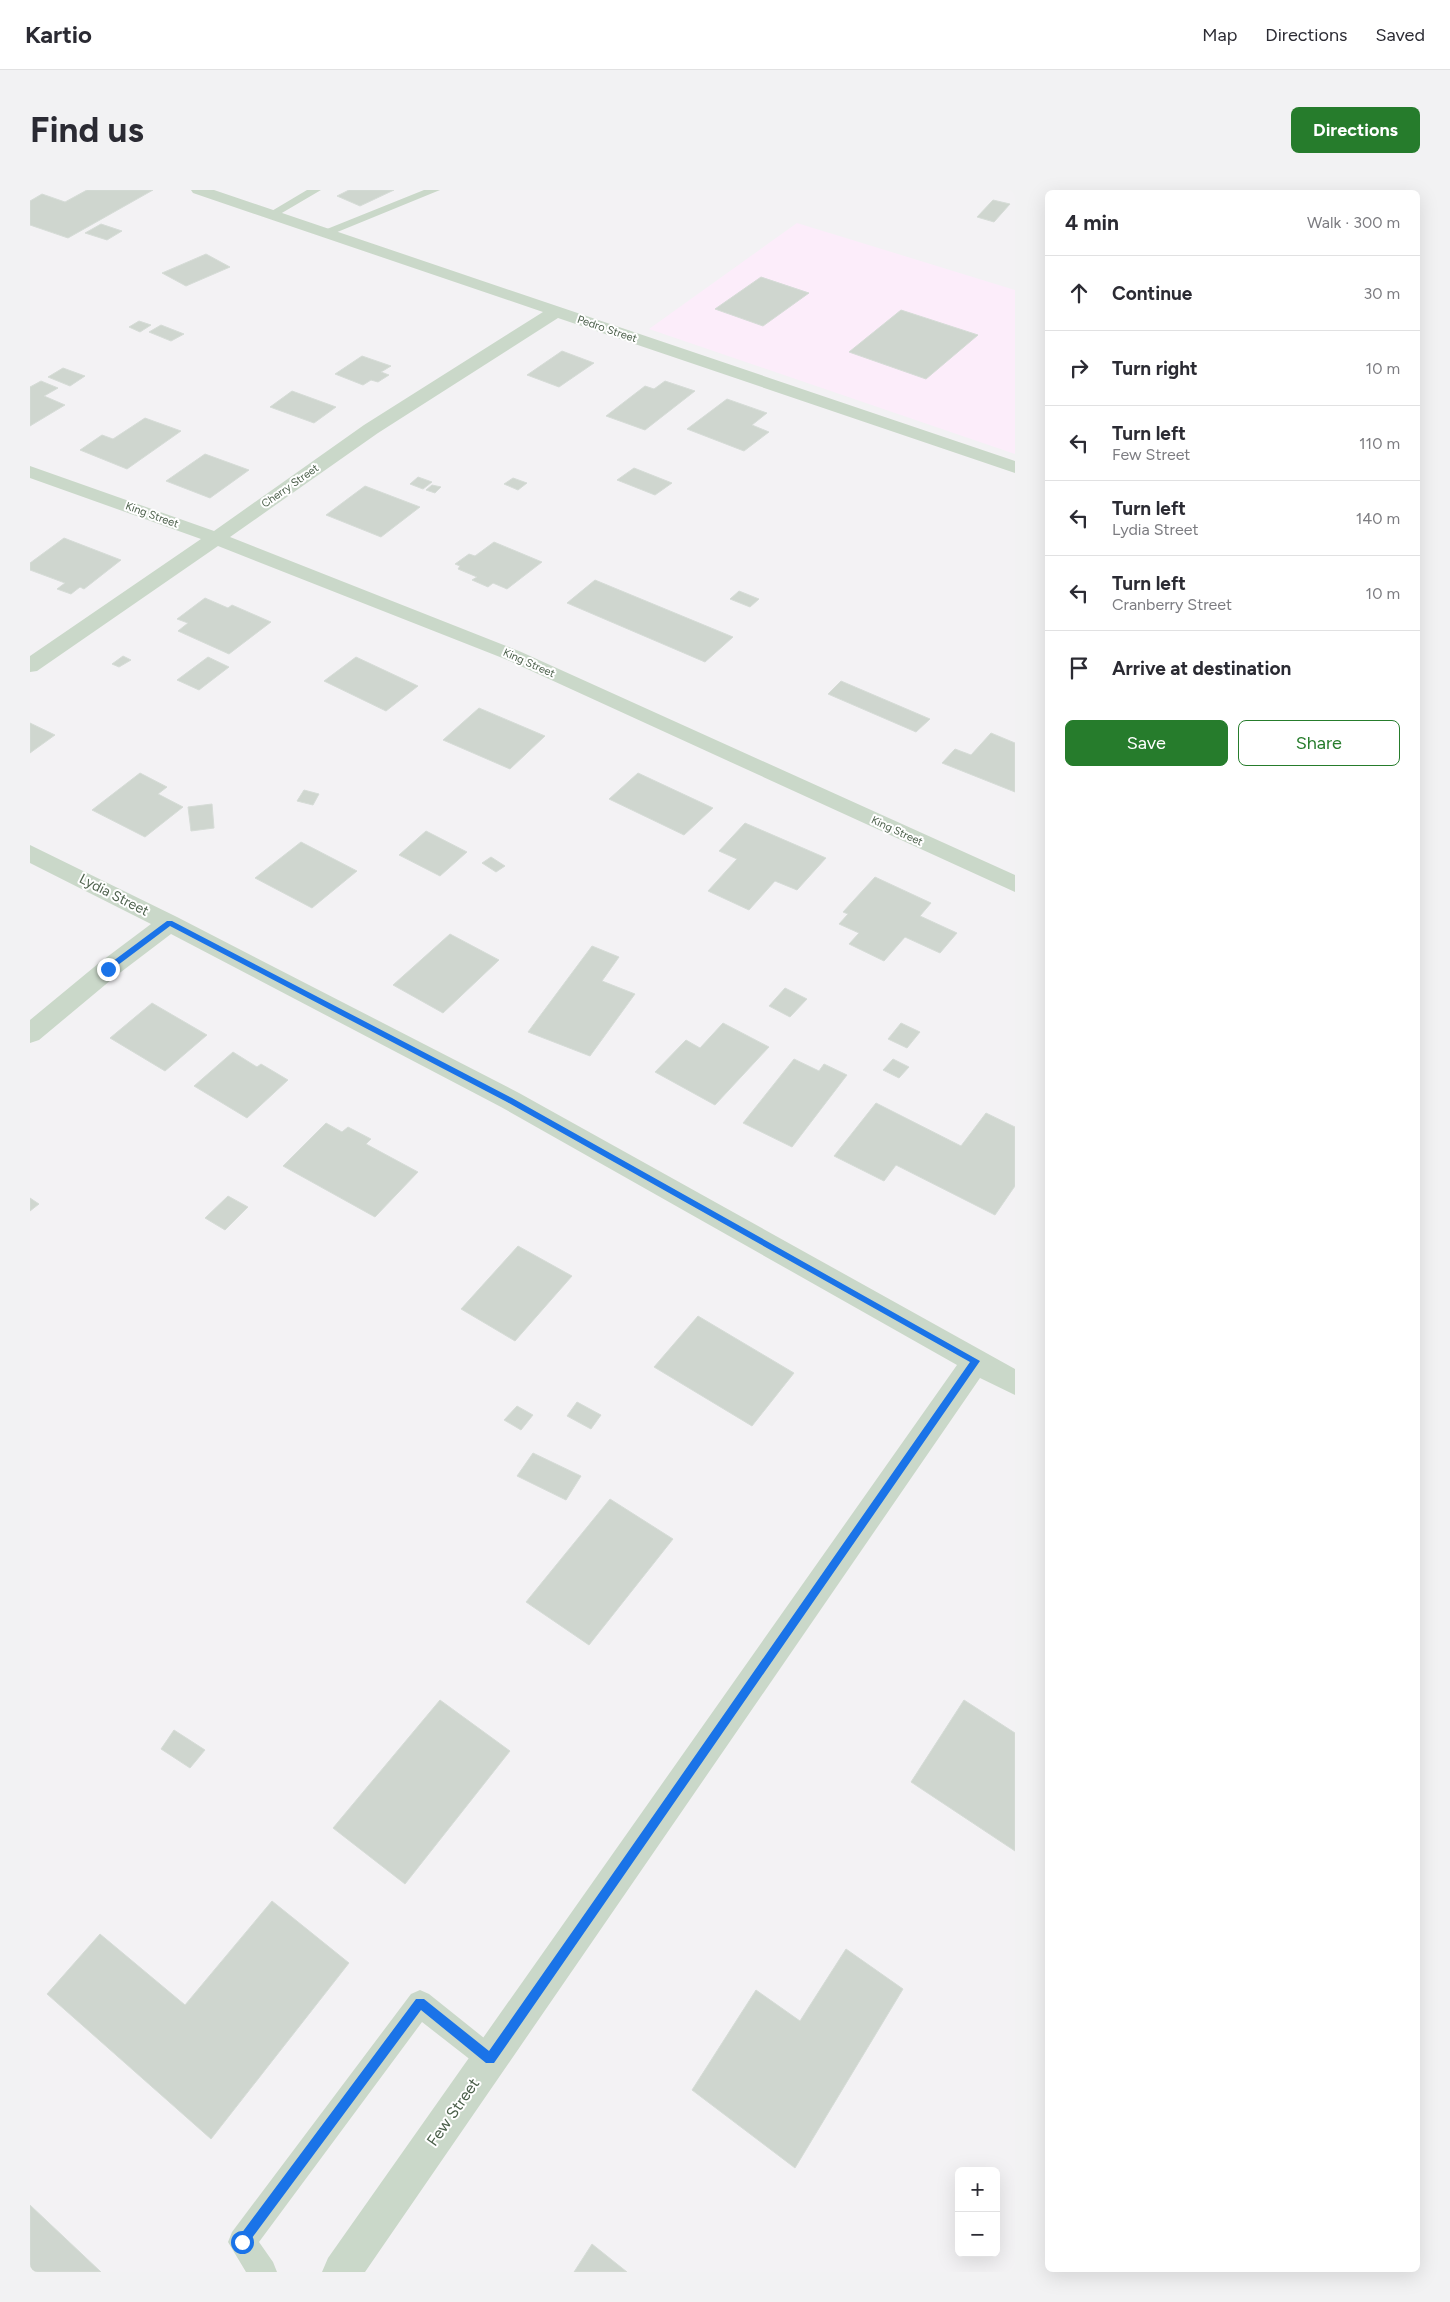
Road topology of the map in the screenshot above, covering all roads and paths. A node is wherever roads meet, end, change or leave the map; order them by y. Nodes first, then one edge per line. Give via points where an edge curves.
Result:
1 (199, 190) edge
2 (315, 190) edge
3 (434, 190) edge
4 (271, 215) junction
5 (326, 234) junction
6 (555, 312) junction
7 (1015, 467) edge
8 (30, 472) edge
9 (216, 538) junction
10 (30, 666) edge
11 (30, 853) edge
12 (1015, 884) edge
13 (169, 923) junction
14 (30, 1034) edge
15 (976, 1361) junction
16 (1015, 1383) edge
17 (490, 2059) junction
18 (263, 2272) edge
19 (342, 2272) edge

1 - 4 street, Pedro Street
2 - 4 lane
3 - 5 lane
4 - 5 street, Pedro Street
5 - 6 street, Pedro Street
6 - 7 street, Pedro Street
6 - 9 street, Cherry Street via 371,429
8 - 9 street, King Street
9 - 10 street, Cherry Street
9 - 12 street, King Street via 512,655
11 - 13 street, Lydia Street
13 - 14 street
13 - 15 street, Lydia Street via 510,1100
15 - 16 street, Lydia Street
15 - 17 street, Few Street
17 - 18 lane via 420,2003 242,2242
17 - 19 street, Few Street

